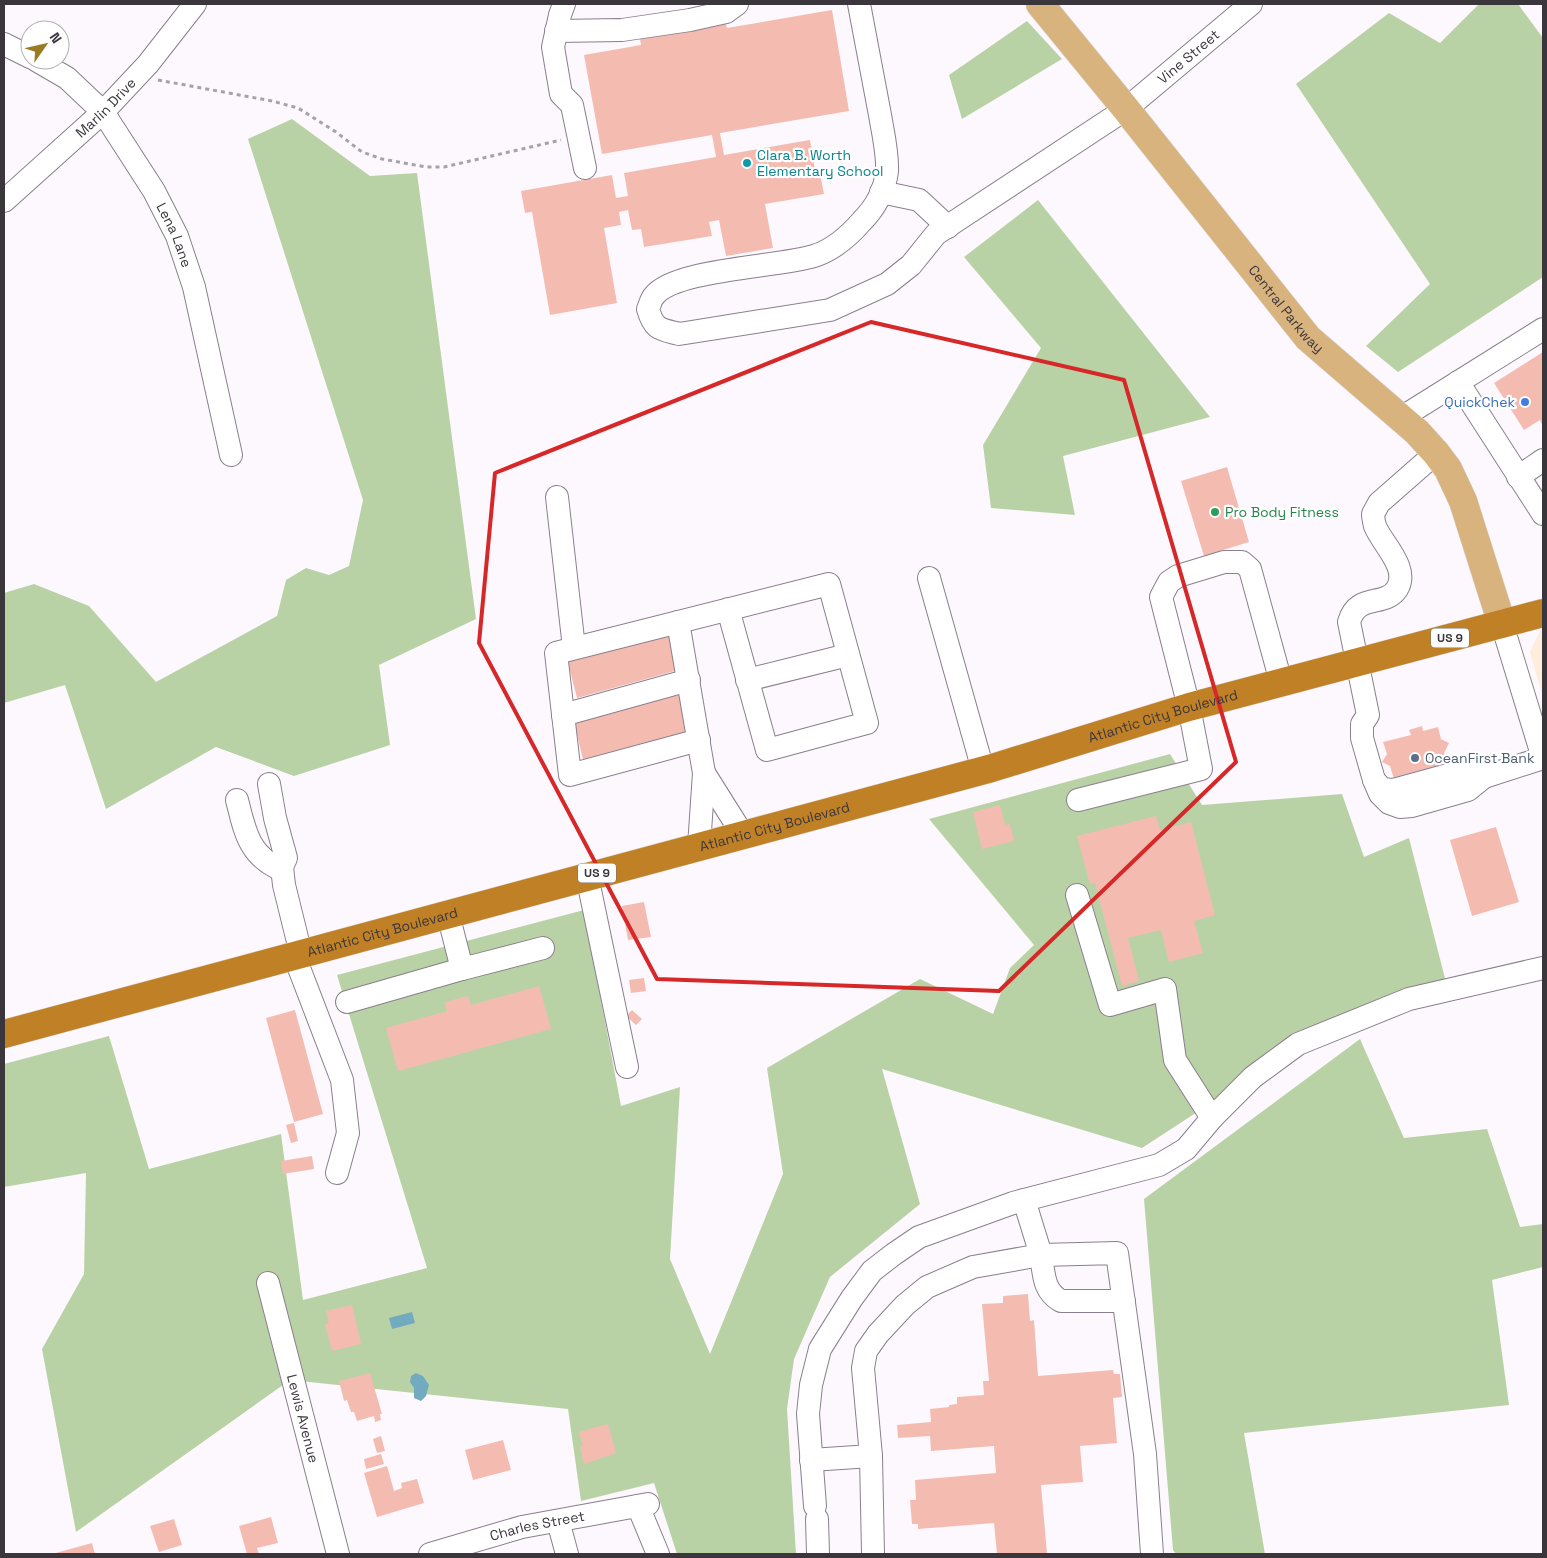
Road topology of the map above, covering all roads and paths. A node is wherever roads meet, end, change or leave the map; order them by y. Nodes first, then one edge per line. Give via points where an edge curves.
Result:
1 (195, 4) edge
2 (564, 4) edge
3 (736, 4) edge
4 (859, 4) edge
5 (1040, 4) edge
6 (1251, 4) edge
7 (556, 31) junction
8 (4, 44) edge
9 (20, 52) edge
10 (53, 70) edge
11 (137, 76) junction
12 (1126, 108) junction
13 (103, 112) junction
14 (578, 136) junction
15 (585, 168) dead end
16 (881, 192) junction
17 (4, 202) edge
18 (948, 228) junction
19 (1543, 329) edge
20 (1458, 382) junction
21 (1401, 418) junction
22 (1436, 453) junction
23 (231, 455) dead end
24 (1543, 460) edge
25 (1518, 476) junction
26 (557, 497) dead end
27 (1543, 514) edge
28 (929, 578) dead end
29 (728, 609) junction
30 (1543, 613) edge
31 (678, 622) junction
32 (1502, 624) junction
33 (574, 648) junction
34 (848, 655) junction
35 (1357, 662) junction
36 (689, 680) junction
37 (747, 680) junction
38 (1281, 682) junction
39 (1189, 707) junction
40 (563, 714) junction
41 (699, 740) junction
42 (1543, 758) edge
43 (983, 770) junction
44 (704, 773) junction
45 (269, 784) dead end
46 (237, 800) dead end
47 (1078, 800) dead end
48 (743, 834) junction
49 (699, 846) junction
50 (282, 870) junction
51 (587, 876) junction
52 (1077, 895) dead end
53 (448, 914) junction
54 (543, 948) dead end
55 (297, 954) junction
56 (1543, 968) edge
57 (462, 969) junction
58 (347, 1002) dead end
59 (4, 1034) edge
60 (627, 1067) dead end
61 (1212, 1118) junction
62 (337, 1173) dead end
63 (1024, 1200) junction
64 (1041, 1255) junction
65 (268, 1283) dead end
66 (1124, 1301) junction
67 (871, 1456) junction
68 (811, 1460) junction
69 (558, 1520) junction
70 (338, 1554) edge
71 (430, 1554) edge
72 (567, 1554) edge
73 (658, 1554) edge
74 (818, 1554) edge
75 (873, 1554) edge
76 (1152, 1554) edge

1 - 11 street, Marlin Drive
2 - 7 street
3 - 7 street via 726,12 622,30
4 - 16 street via 887,169
5 - 12 main road, Central Parkway
6 - 12 street, Vine Street
7 - 14 street via 553,47 561,94 572,105
8 - 9 street
10 - 13 street, Lena Lane via 67,78
11 - 13 street, Marlin Drive
11 - 14 path via 298,108 362,152 426,167 444,166
12 - 18 street, Vine Street
12 - 21 main road, Central Parkway via 1308,338
13 - 17 street, Marlin Drive
13 - 23 street, Lena Lane via 154,191 177,236 194,287
14 - 15 street
16 - 18 street via 919,200
16 - 18 street, Vine Street via 869,214 832,248 813,256 706,274 665,286 654,296 648,309 652,323 680,334 830,310 887,284 911,264 936,234
19 - 20 street
20 - 21 street
20 - 25 street
21 - 22 main road, Central Parkway
22 - 32 main road, Central Parkway via 1448,469 1463,501
22 - 35 street via 1379,503 1373,514 1374,525 1400,568 1400,579 1388,596 1359,605 1352,612 1349,622
24 - 25 street
25 - 27 street
26 - 33 street
28 - 43 street
29 - 31 street
29 - 34 street via 829,584
29 - 37 street
30 - 32 highway, Atlantic City Boulevard / US 9
31 - 33 street
31 - 36 street
32 - 35 highway, Atlantic City Boulevard / US 9
32 - 42 street
33 - 40 street via 556,653
34 - 37 street
34 - 37 street via 867,723 767,750
35 - 38 highway, Atlantic City Boulevard / US 9
35 - 42 street via 1368,715 1362,724 1362,738 1374,780 1382,789 1393,790 1482,767
36 - 40 street
36 - 41 street
38 - 39 highway, Atlantic City Boulevard / US 9
38 - 39 street via 1250,569 1242,562 1224,562 1178,576 1169,582 1161,597
39 - 43 highway, Atlantic City Boulevard / US 9
39 - 47 street via 1201,769
40 - 41 street via 570,775
41 - 44 street
43 - 48 highway, Atlantic City Boulevard / US 9
44 - 48 street
44 - 49 street
45 - 50 street via 286,858
46 - 50 street via 254,849 268,864
48 - 49 highway, Atlantic City Boulevard / US 9
49 - 51 highway, Atlantic City Boulevard / US 9
50 - 55 street
51 - 53 highway, Atlantic City Boulevard / US 9
51 - 60 street
52 - 61 street via 1110,1005 1165,989 1175,1060
53 - 55 highway, Atlantic City Boulevard / US 9
53 - 57 street
54 - 57 street
55 - 59 highway, Atlantic City Boulevard / US 9
55 - 62 street via 342,1080 348,1133
56 - 61 street via 1410,999 1298,1044 1253,1077
57 - 58 street
61 - 63 street via 1186,1149 1159,1165
63 - 64 street
63 - 68 street via 919,1237 872,1271 820,1349 808,1414
64 - 66 street via 1047,1288 1061,1301
64 - 66 street via 1117,1253
64 - 67 street via 973,1267 927,1287 904,1304 878,1334 866,1351 863,1368
65 - 70 street, Lewis Avenue
66 - 76 street via 1145,1454
67 - 68 street
67 - 75 street
68 - 74 street
69 - 71 street, Charles Street
69 - 72 street
69 - 73 street, Charles Street via 643,1505

